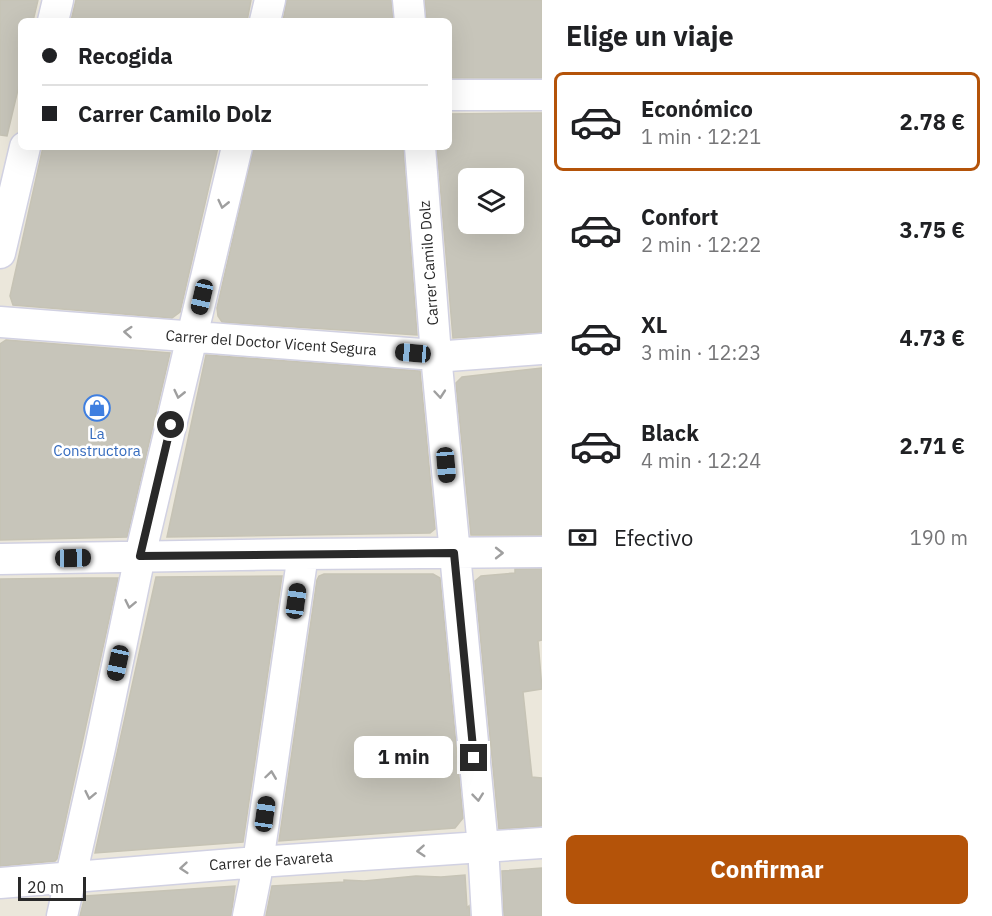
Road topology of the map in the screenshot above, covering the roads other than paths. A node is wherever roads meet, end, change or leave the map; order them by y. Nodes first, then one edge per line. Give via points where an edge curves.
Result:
1 (58, 0) edge
2 (270, 0) edge
3 (408, 0) edge
4 (54, 18) edge
5 (266, 18) edge
6 (410, 18) edge
7 (452, 95) edge
8 (542, 95) edge
9 (24, 150) edge
10 (236, 150) edge
11 (420, 150) edge
12 (0, 253) edge
13 (0, 322) edge
14 (192, 337) junction
15 (542, 349) edge
16 (436, 355) junction
17 (542, 552) edge
18 (454, 553) junction
19 (303, 554) junction
20 (140, 556) junction
21 (0, 560) edge
22 (542, 843) edge
23 (483, 847) junction
24 (258, 862) junction
25 (71, 878) junction
26 (0, 883) edge
27 (62, 916) edge
28 (248, 916) edge
29 (488, 916) edge

1 - 4 street
2 - 5 street
3 - 6 street
7 - 8 street
9 - 12 street
10 -> 14 street
11 - 16 street, Carrer Camilo Dolz
14 -> 13 street, Carrer del Doctor Vicent Segura
14 - 16 street, Carrer del Doctor Vicent Segura
14 -> 20 street
15 - 16 street, Carrer del Doctor Vicent Segura
16 -> 18 street, Carrer Camilo Dolz
18 -> 17 street
18 - 19 street
18 -> 23 street, Carrer Camilo Dolz
19 - 20 street
24 -> 19 street
20 - 21 street
20 -> 25 street
22 - 23 street, Carrer de Favareta
23 -> 24 street, Carrer de Favareta
23 - 29 street, Carrer Camilo Dolz
24 -> 25 street, Carrer de Favareta
24 - 28 street
25 - 26 street, Carrer de Favareta
25 - 27 street

